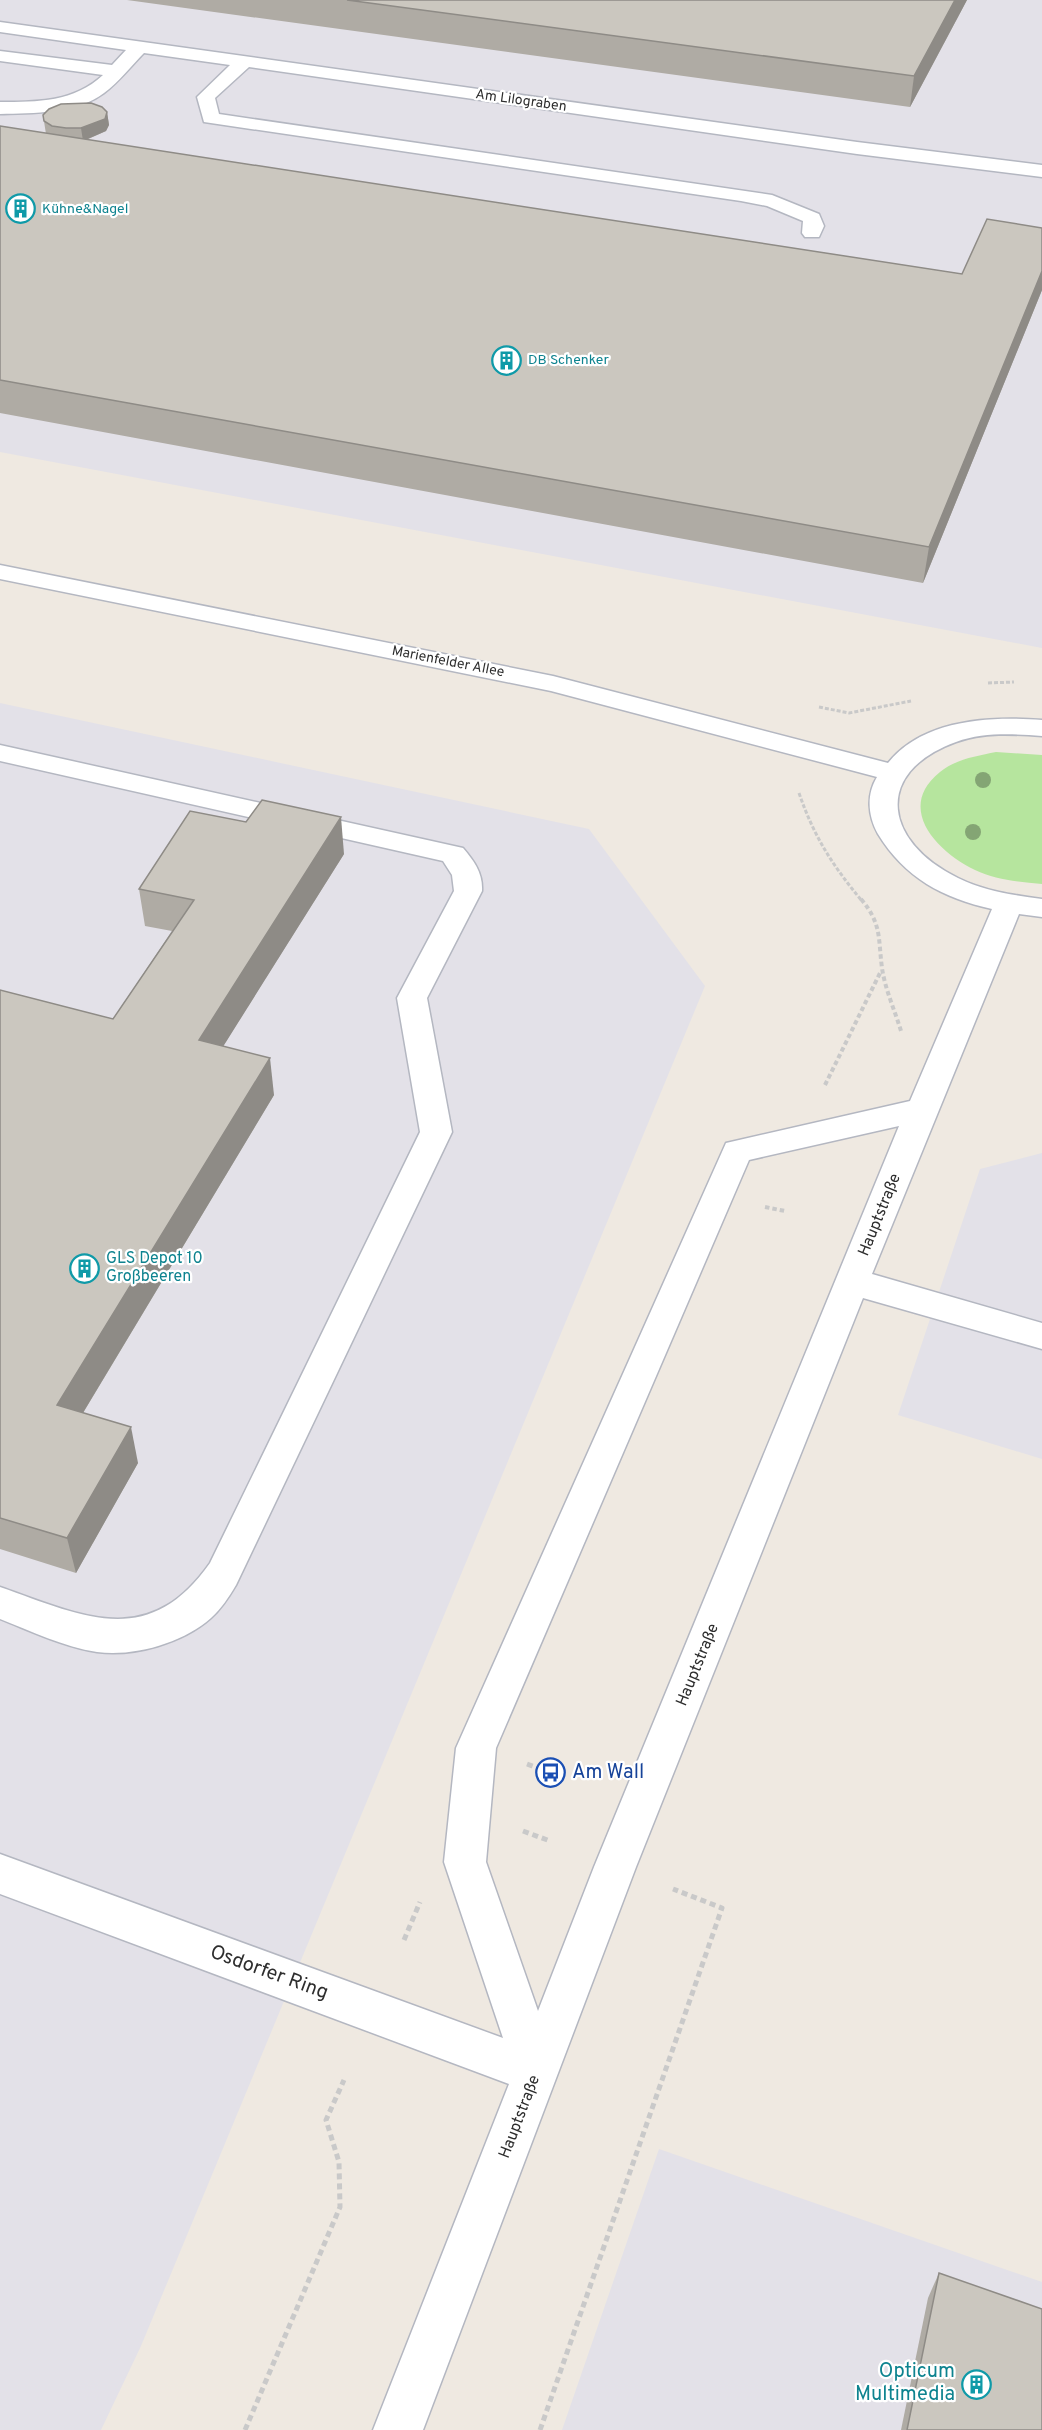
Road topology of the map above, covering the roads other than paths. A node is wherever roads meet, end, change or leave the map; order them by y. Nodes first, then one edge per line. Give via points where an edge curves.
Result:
1 (0, 27) edge
2 (139, 47) junction
3 (0, 56) edge
4 (244, 62) junction
5 (115, 71) junction
6 (0, 108) edge
7 (1042, 171) edge
8 (812, 233) dead end
9 (0, 572) edge
10 (1042, 728) edge
11 (0, 753) edge
12 (891, 772) junction
13 (1008, 905) junction
14 (1042, 908) edge
15 (922, 1110) junction
16 (853, 1281) junction
17 (1042, 1336) edge
18 (0, 1604) edge
19 (0, 1874) edge
20 (537, 2072) junction
21 (398, 2430) edge

1 - 2 street, Am Lilograben
2 - 4 street, Am Lilograben
2 - 5 street
3 - 5 street
4 - 7 street, Am Lilograben
4 - 8 street via 207,97 211,118 741,195 772,201 812,218
5 - 6 street via 93,93 74,100
9 - 12 street, Marienfelder Allee via 553,684
10 - 12 street via 997,726 952,733 916,749
11 - 18 street via 453,855 467,872 468,891 412,998 436,1131 211,1592 192,1611 154,1629 126,1635 97,1635
12 - 13 street via 883,797 886,824 902,850 929,874 965,893
13 - 14 street
13 - 15 street, Hauptstraße
15 - 16 street, Hauptstraße
15 - 20 street via 737,1151 476,1748 465,1862
16 - 17 street
16 - 20 street, Hauptstraße via 615,1867
19 - 20 street, Osdorfer Ring
20 - 21 street, Hauptstraße

